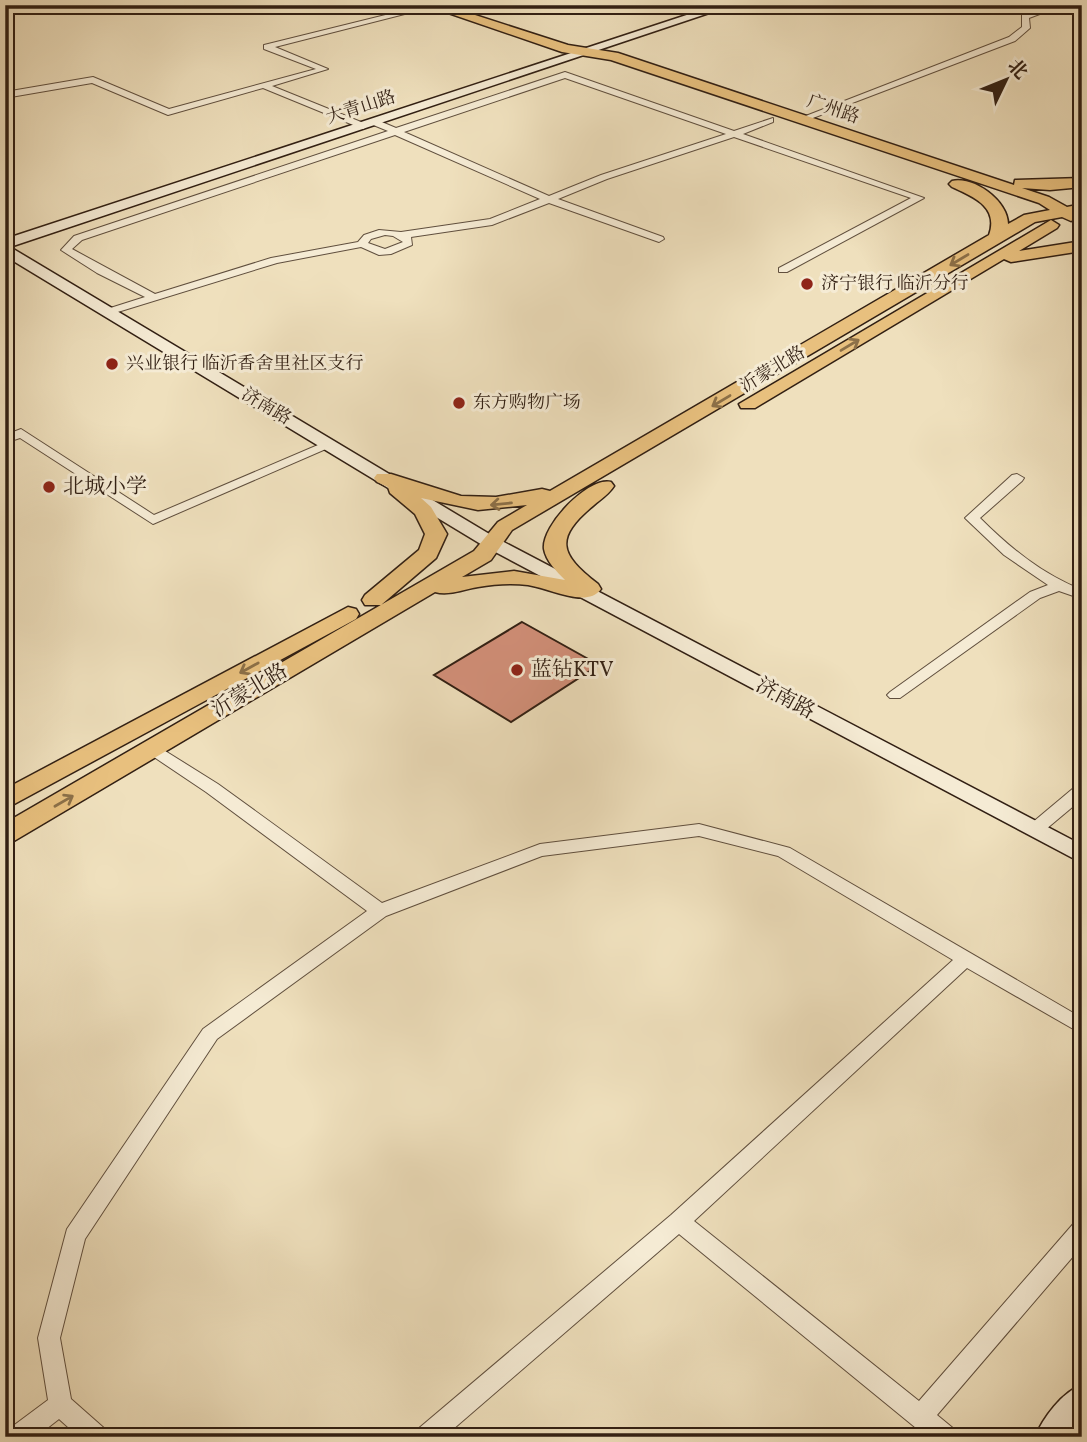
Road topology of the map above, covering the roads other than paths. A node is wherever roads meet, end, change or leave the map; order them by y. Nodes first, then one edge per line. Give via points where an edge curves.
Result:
1 (20, 5) edge
2 (432, 5) edge
3 (456, 5) edge
4 (727, 5) edge
5 (5, 7) edge
6 (1042, 10) dead end
7 (588, 52) junction
8 (261, 85) junction
9 (5, 96) edge
10 (802, 119) junction
11 (770, 120) junction
12 (368, 124) junction
13 (395, 132) junction
14 (735, 133) junction
15 (929, 168) junction
16 (1082, 181) edge
17 (1082, 196) edge
18 (548, 198) junction
19 (1076, 212) edge
20 (1082, 222) edge
21 (402, 235) junction
22 (996, 238) junction
23 (659, 239) dead end
24 (5, 244) edge
25 (363, 244) junction
26 (1082, 246) edge
27 (5, 250) edge
28 (987, 263) junction
29 (783, 270) dead end
30 (153, 297) junction
31 (108, 312) junction
32 (5, 439) edge
33 (329, 445) junction
34 (384, 478) junction
35 (1017, 478) dead end
36 (597, 482) junction
37 (490, 542) junction
38 (1059, 586) junction
39 (587, 591) junction
40 (1082, 595) edge
41 (380, 605) junction
42 (895, 695) dead end
43 (155, 749) junction
44 (1082, 790) edge
45 (5, 800) edge
46 (1039, 826) junction
47 (5, 835) edge
48 (1082, 848) edge
49 (1082, 855) edge
50 (380, 911) junction
51 (966, 959) junction
52 (1082, 1027) edge
53 (679, 1221) junction
54 (1082, 1230) edge
55 (1082, 1399) edge
56 (60, 1405) junction
57 (921, 1416) junction
58 (17, 1437) edge
59 (97, 1437) edge
60 (426, 1437) edge
61 (946, 1437) edge
62 (1051, 1437) edge

1 - 5 main road
2 - 7 main road, 广州路
2 - 8 street via 267,47 324,69
3 - 7 main road, 广州路 via 579,44
4 - 7 street, 大青山路
6 - 10 street via 1025,17 1026,29 1012,39
7 - 10 main road, 广州路 via 613,56
7 - 11 main road, 广州路 via 599,60
7 - 12 street, 大青山路
8 - 9 street via 169,112 93,80
8 - 12 street
10 - 15 main road, 广州路
11 - 14 street
11 - 15 main road, 广州路
12 - 13 street
12 - 24 street, 大青山路
13 - 14 street via 565,75
13 - 18 street
13 - 30 street via 78,238 66,250
14 - 18 street
14 - 29 street via 919,198
15 - 16 main road via 1024,183
15 - 19 main road, 广州路 via 1030,206
15 - 22 main road via 988,200 1000,213 1002,226
17 - 19 main road, 沂蒙北路
18 - 21 street via 492,222
18 - 23 street
19 - 20 main road, 广州路
19 - 22 main road, 沂蒙北路 via 1030,218
19 - 28 main road, 沂蒙北路
21 - 25 street via 374,234
21 - 25 street via 408,243 393,251 375,251
22 -> 36 main road, 沂蒙北路
25 - 30 street via 275,260
26 - 28 main road
27 - 31 street, 济南路
36 -> 28 main road, 沂蒙北路 via 826,360
30 - 31 street
31 - 33 street, 济南路
32 - 33 street via 21,433 153,520
33 - 34 street, 济南路
36 -> 34 main road via 484,505 451,503
34 - 37 street, 济南路
34 - 41 main road via 424,511 436,534 428,553
35 - 38 street via 972,518 996,542
36 - 37 main road, 沂蒙北路 via 519,534
36 - 39 main road via 557,529 553,547 559,562
37 - 39 street, 济南路
37 - 41 main road, 沂蒙北路 via 483,555
38 - 40 street
38 - 42 street via 1035,596
39 - 41 main road via 542,578 506,575
39 - 46 street, 济南路
39 - 49 street, 济南路
41 - 43 main road, 沂蒙北路
41 -> 45 main road, 沂蒙北路
47 -> 43 main road, 沂蒙北路
43 - 50 street
44 - 46 street
46 - 48 street, 济南路
50 - 51 street via 540,849 699,830 784,852
50 - 56 street via 210,1034 75,1236 49,1338
51 - 52 street
51 - 53 street
53 - 57 street
53 - 60 street
54 - 57 street
55 - 62 street
56 - 58 street
56 - 59 street
57 - 61 street

